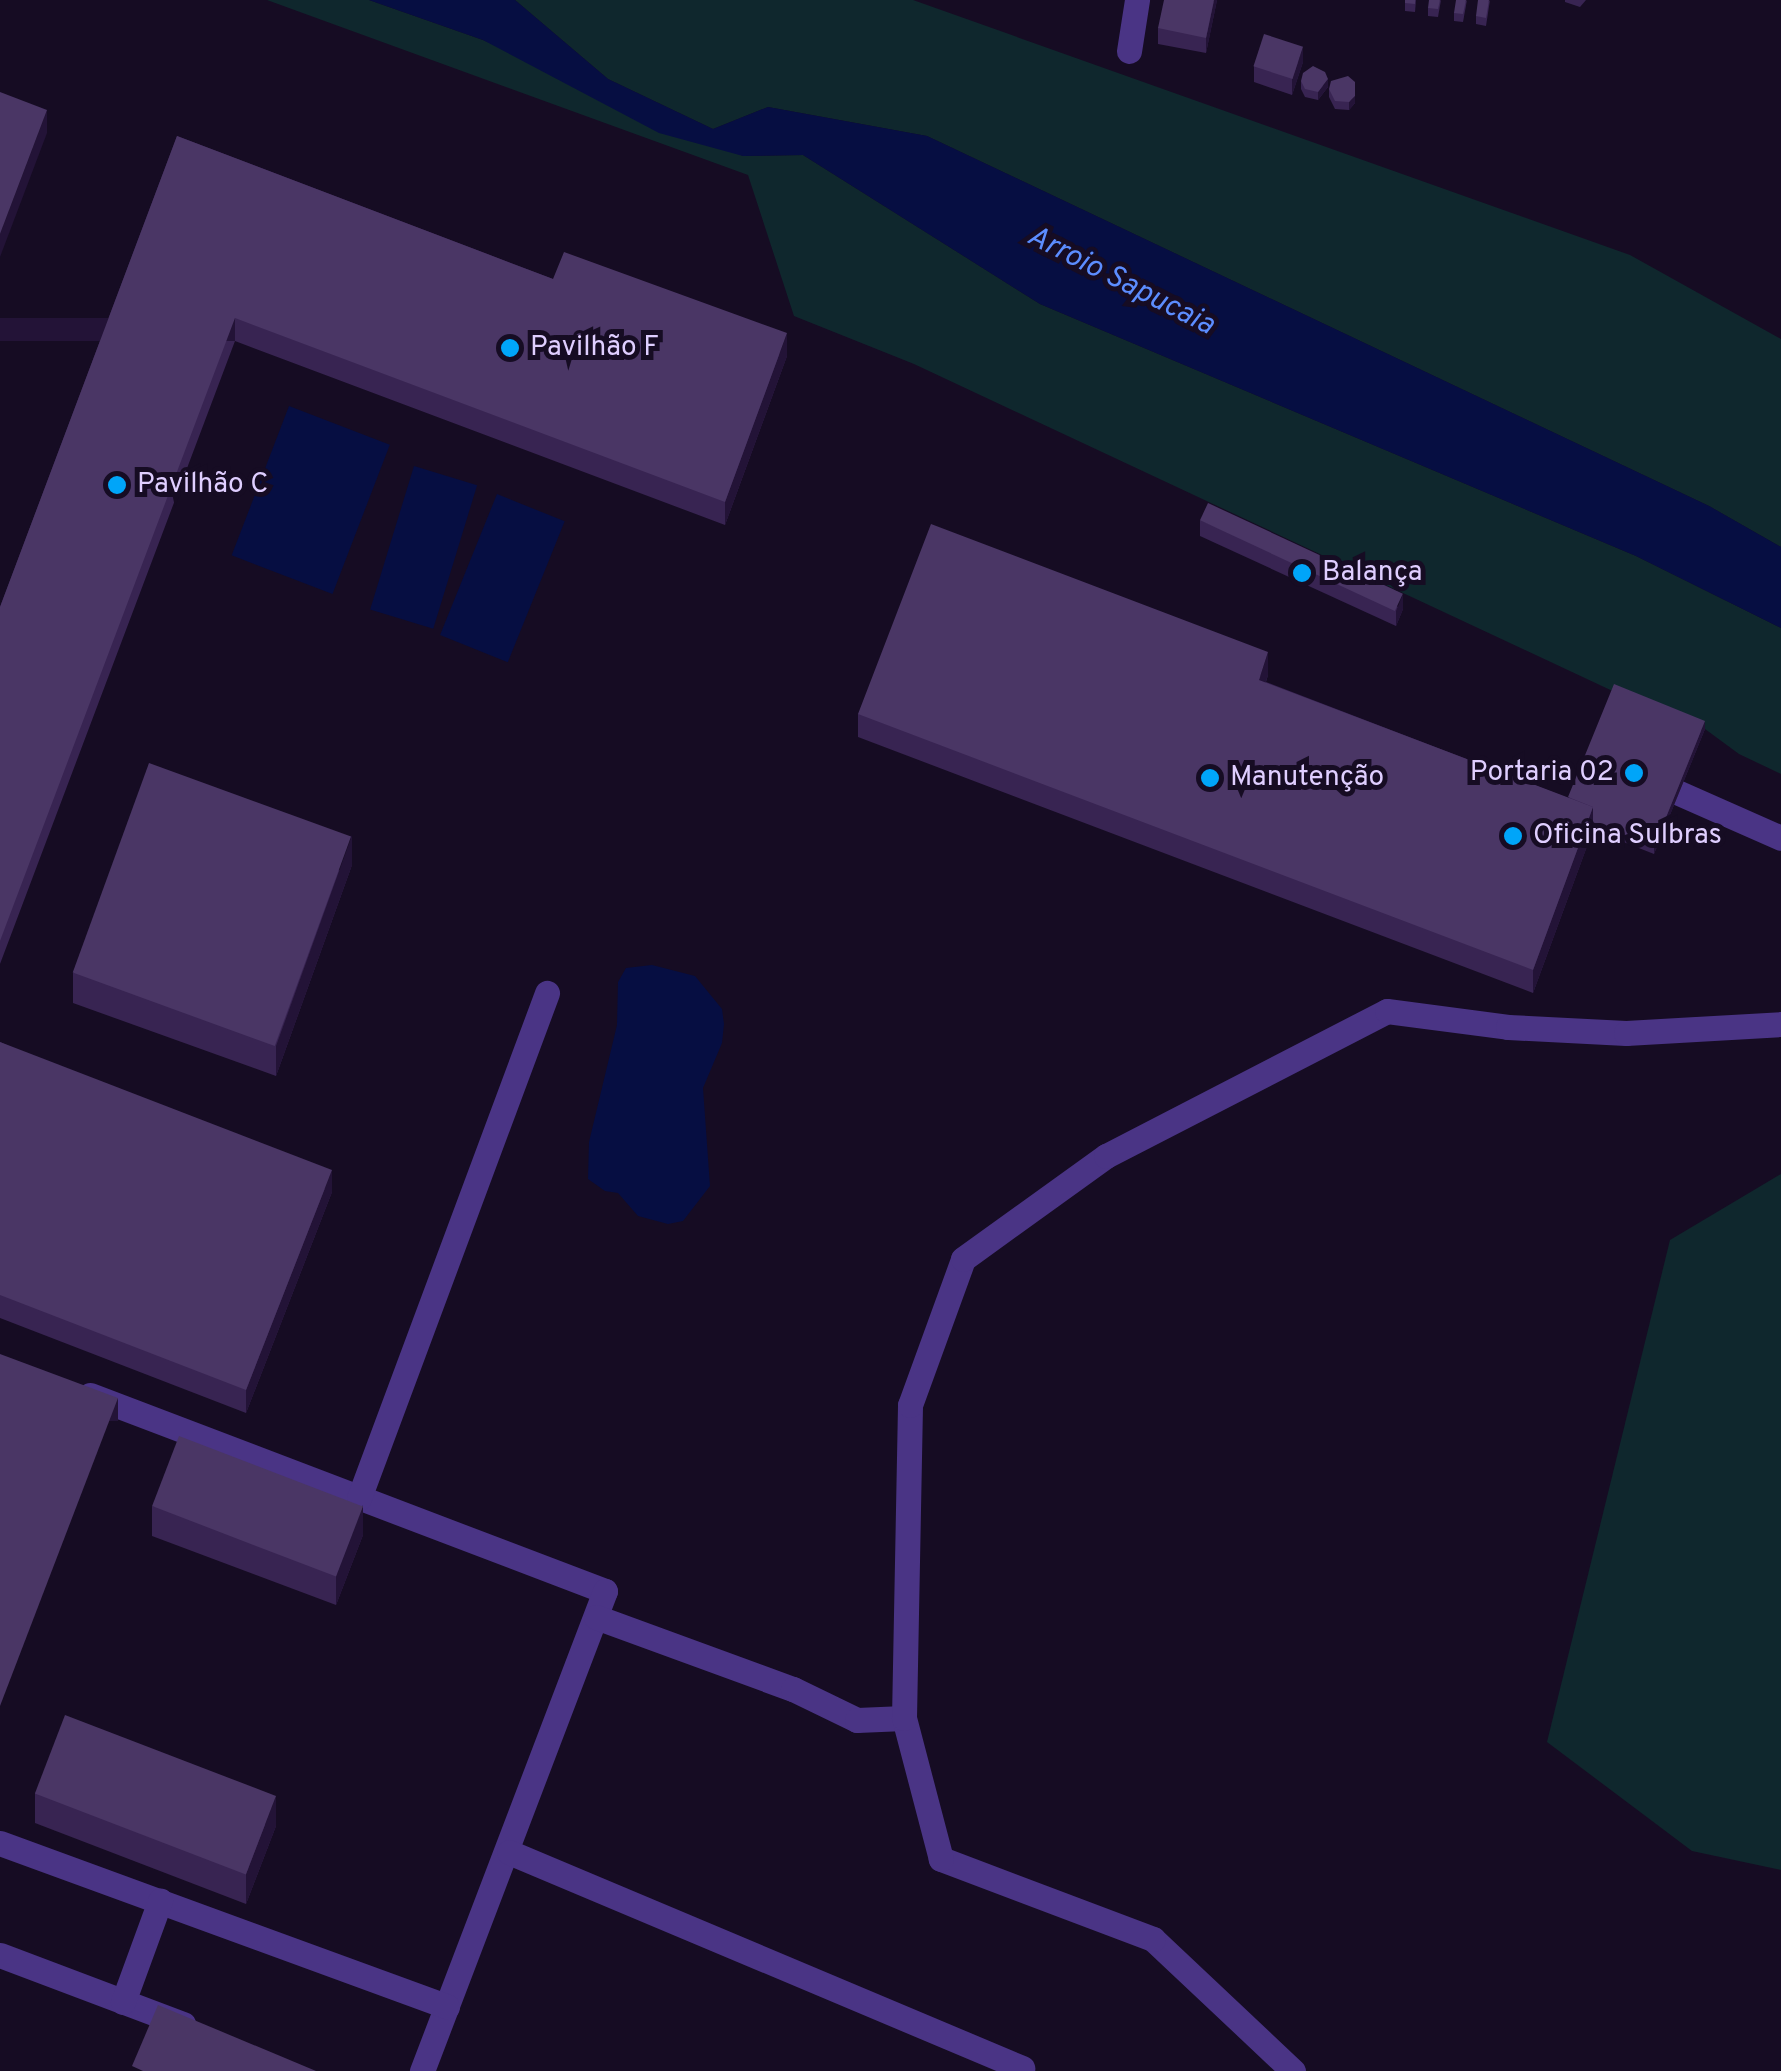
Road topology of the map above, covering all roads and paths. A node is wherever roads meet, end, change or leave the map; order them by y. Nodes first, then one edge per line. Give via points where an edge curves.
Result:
1 (1136, 0) edge
2 (1129, 51) dead end
3 (1679, 793) edge
4 (1781, 838) edge
5 (547, 993) dead end
6 (1781, 1024) edge
7 (72, 1388) edge
8 (359, 1498) junction
9 (596, 1617) junction
10 (904, 1718) junction
11 (0, 1842) edge
12 (509, 1852) junction
13 (160, 1901) junction
14 (0, 1956) edge
15 (123, 2002) junction
16 (447, 2006) junction
17 (216, 2036) edge
18 (1022, 2068) dead end
19 (422, 2071) edge
20 (1293, 2071) edge

1 - 2 street
3 - 4 street
5 - 8 street
6 - 10 street via 1626,1033 1387,1011 1106,1156 963,1260 910,1405
7 - 8 street
8 - 9 street via 605,1591
9 - 10 street via 793,1689 857,1720
9 - 12 street
10 - 20 street via 941,1860 1152,1939
11 - 13 street
12 - 16 street
12 - 18 street
13 - 15 street
13 - 16 street
14 - 15 street
15 - 17 street
16 - 19 street

